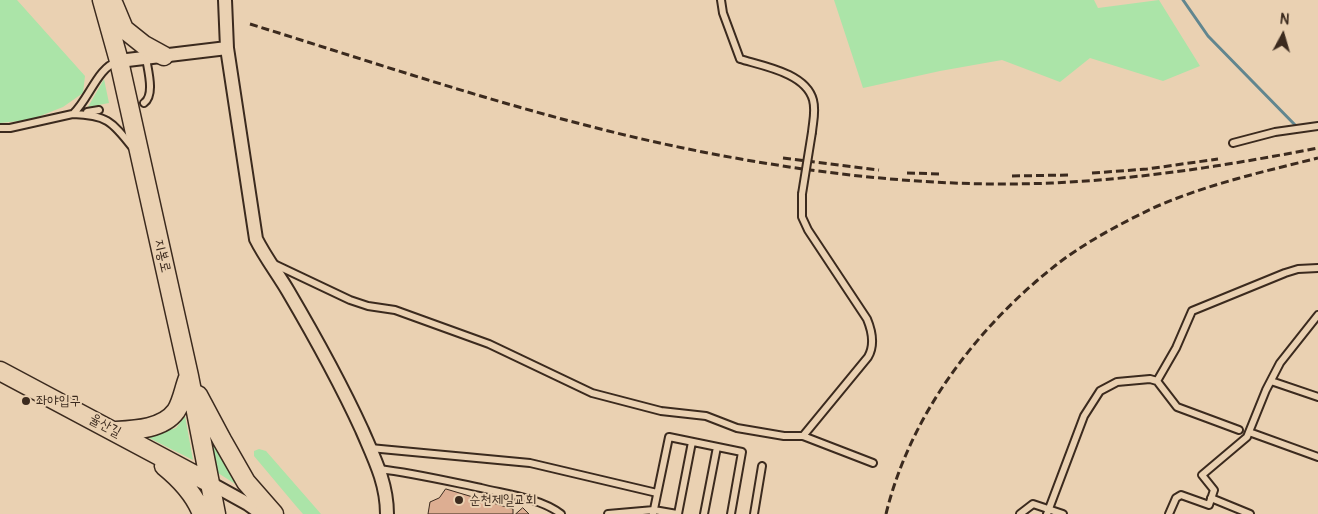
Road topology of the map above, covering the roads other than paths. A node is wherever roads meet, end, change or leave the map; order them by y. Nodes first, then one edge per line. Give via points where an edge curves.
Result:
1 (102, 0) edge
2 (112, 0) edge
3 (225, 0) edge
4 (721, 0) edge
5 (226, 48) junction
6 (164, 56) junction
7 (146, 58) junction
8 (119, 61) junction
9 (144, 103) dead end
10 (99, 110) dead end
11 (73, 114) junction
12 (1318, 126) edge
13 (0, 128) edge
14 (1233, 143) dead end
15 (140, 157) junction
16 (271, 263) junction
17 (1318, 268) edge
18 (1318, 315) edge
19 (0, 372) edge
20 (189, 376) junction
21 (1157, 381) junction
22 (1271, 381) junction
23 (1318, 397) edge
24 (1239, 430) dead end
25 (115, 431) junction
26 (1250, 432) junction
27 (803, 436) junction
28 (692, 442) junction
29 (717, 447) junction
30 (370, 448) junction
31 (1318, 457) edge
32 (873, 464) dead end
33 (762, 466) dead end
34 (379, 468) junction
35 (210, 483) junction
36 (657, 493) junction
37 (1211, 498) junction
38 (1048, 511) edge
39 (653, 512) edge
40 (202, 514) edge
41 (216, 514) edge
42 (262, 514) edge
43 (274, 514) edge
44 (387, 514) edge
45 (561, 514) edge
46 (608, 514) edge
47 (678, 514) edge
48 (704, 514) edge
49 (730, 514) edge
50 (754, 514) edge
51 (1020, 514) edge
52 (1063, 514) edge
53 (1169, 514) edge
54 (1250, 514) edge

1 - 8 main road, 지봉로
2 - 6 main road via 124,30
3 - 5 street
4 - 27 lane, bridge via 740,59 789,74 810,94 814,107 802,217 871,328 872,347 868,357
5 - 6 street
5 - 16 street via 253,227 259,245
6 - 7 street
7 - 8 street
7 - 9 lane via 150,93
8 - 11 lane via 104,68 82,106
8 - 15 main road, 지봉로
10 - 11 lane
11 - 13 lane
11 - 15 lane via 94,115 108,120
12 - 14 lane via 1275,132
15 - 20 main road, 지봉로
16 - 27 lane via 350,300 394,310 490,344 592,393 661,410 706,416 737,428
16 - 30 street via 343,389
17 - 21 lane via 1285,273 1192,311
18 - 22 lane via 1280,363
19 - 25 main road, 율산길
20 - 25 main road via 177,410 169,418 140,430
20 - 35 main road, 지봉로
20 - 43 main road via 246,482
21 - 24 lane via 1177,408
21 - 38 lane via 1117,382 1100,391 1084,416
22 - 23 lane
22 - 26 lane
25 - 35 main road, 율산길
25 - 40 main road via 179,479
26 - 31 lane
26 - 37 lane via 1202,475 1214,490
27 - 32 lane
28 - 29 lane
28 - 36 lane via 669,437
28 - 47 lane
29 - 48 lane
29 - 49 lane via 742,452
30 - 34 street
30 - 36 lane via 530,463
33 - 50 lane
34 - 44 street
34 - 45 lane via 511,495 552,507
35 - 41 main road, 지봉로
35 - 42 street
36 - 39 lane
37 - 53 lane via 1209,505 1181,495 1176,498
37 - 54 lane
38 - 51 lane via 1033,504
38 - 52 lane
39 - 46 lane
39 - 47 lane

